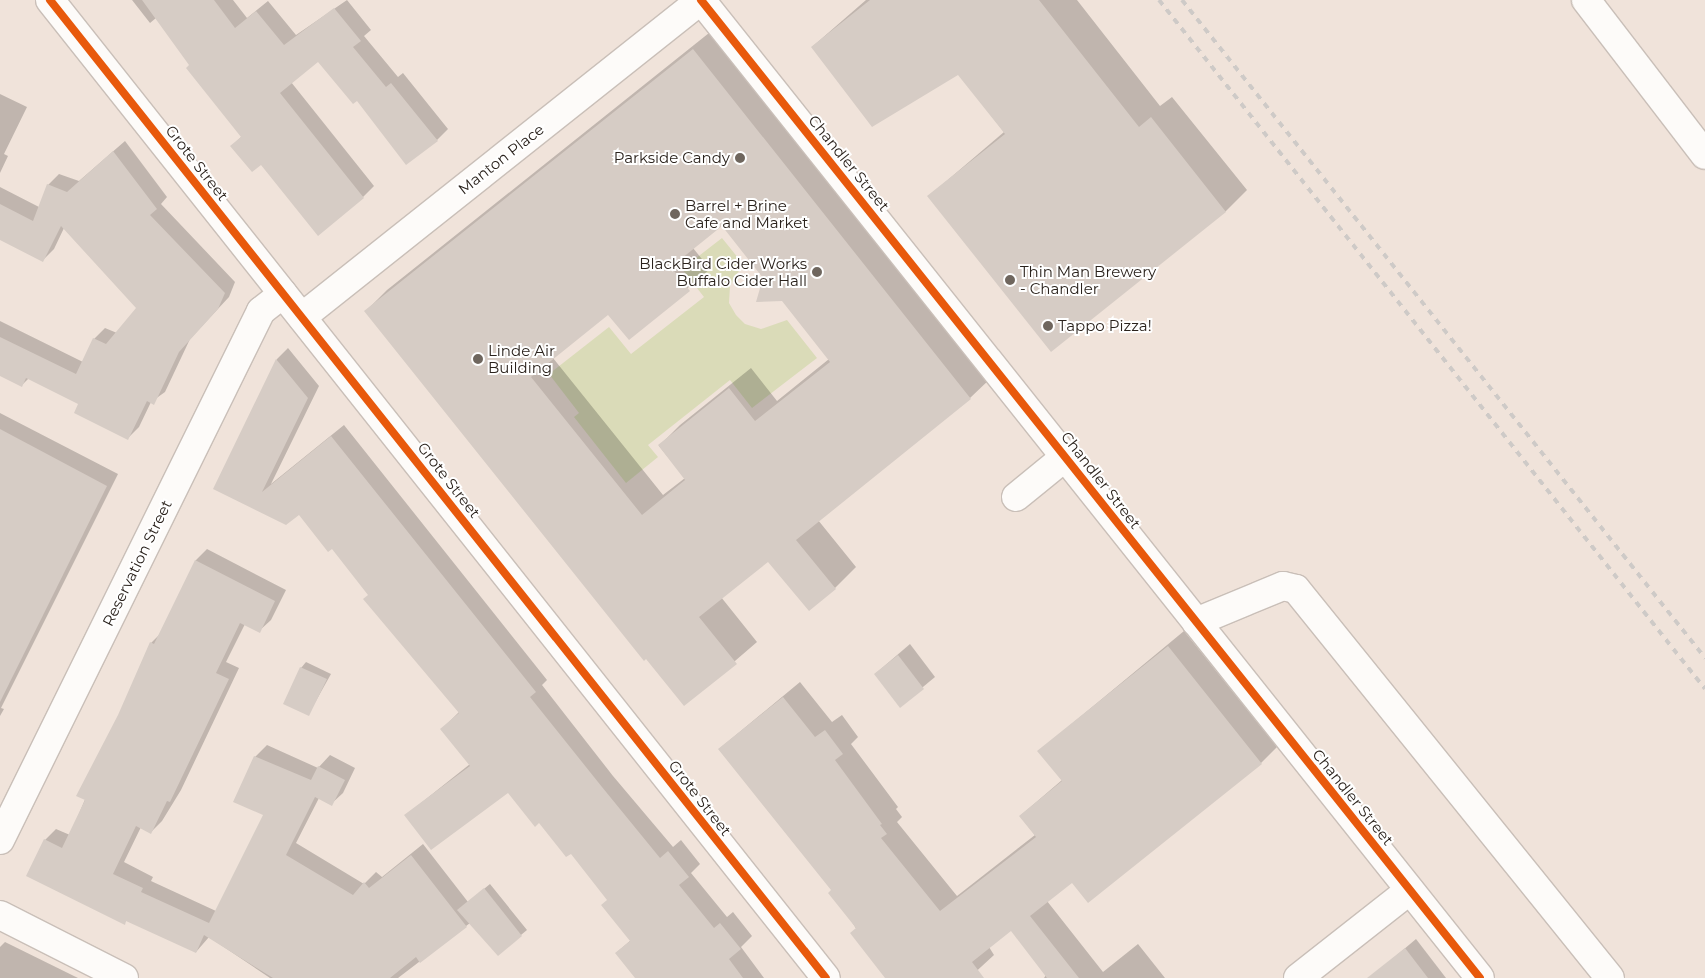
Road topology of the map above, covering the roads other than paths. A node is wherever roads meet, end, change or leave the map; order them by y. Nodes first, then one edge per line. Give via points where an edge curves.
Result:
1 (50, 0) edge
2 (701, 0) edge
3 (1586, 0) edge
4 (1705, 155) edge
5 (283, 294) junction
6 (302, 317) junction
7 (1065, 457) junction
8 (1016, 497) dead end
9 (1196, 622) junction
10 (0, 840) edge
11 (1410, 890) junction
12 (0, 915) edge
13 (124, 978) edge
14 (826, 978) edge
15 (1298, 978) edge
16 (1480, 978) edge
17 (1610, 978) edge

1 - 5 street, Grote Street
2 - 6 street, Manton Place
2 - 7 street, Chandler Street
3 - 4 street
5 - 6 street, Grote Street
5 - 10 street, Reservation Street via 261,311
6 - 14 street, Grote Street
7 - 8 street
7 - 9 street, Chandler Street
9 - 11 street, Chandler Street
9 - 17 street via 1283,586 1296,589
11 - 15 street
11 - 16 street, Chandler Street
12 - 13 street

